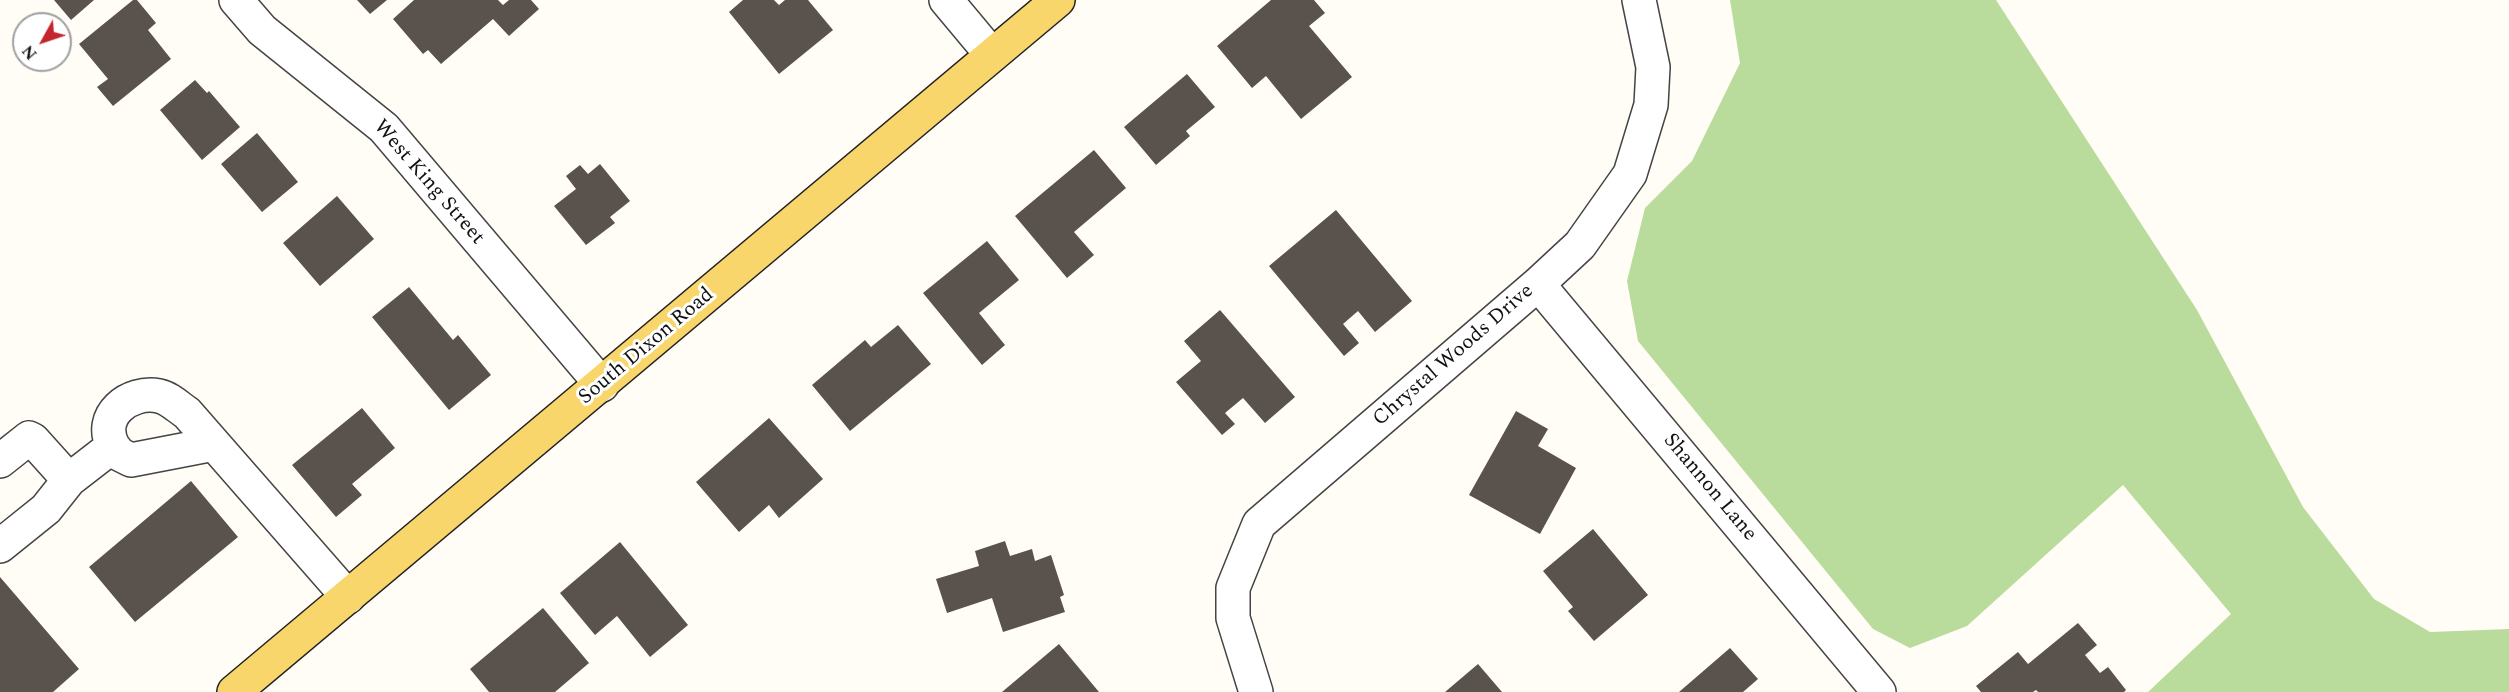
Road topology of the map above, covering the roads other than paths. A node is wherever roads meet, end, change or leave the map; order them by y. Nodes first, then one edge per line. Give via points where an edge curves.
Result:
1 (236, 0) edge
2 (945, 0) edge
3 (1058, 0) edge
4 (1638, 0) edge
5 (992, 55) junction
6 (1539, 284) junction
7 (602, 385) junction
8 (214, 444) junction
9 (113, 446) junction
10 (0, 460) edge
11 (69, 480) junction
12 (0, 546) edge
13 (348, 597) junction
14 (234, 692) edge
15 (1256, 692) edge
16 (1879, 692) edge

1 - 7 street, West King Street via 262,30 384,128
2 - 5 street
3 - 5 main road, South Dixon Road
4 - 6 street, Chrystal Woods Drive via 1653,67 1651,105 1630,174 1580,244
5 - 7 main road, South Dixon Road
6 - 15 street, Chrystal Woods Drive via 1259,524 1233,588 1233,618
6 - 16 street, Shannon Lane
7 - 13 main road, South Dixon Road
8 - 9 street via 132,460
8 - 9 street via 176,405 165,398 144,396 121,405 110,418 107,426
8 - 13 street
9 - 11 street
10 - 11 street via 28,438
11 - 12 street via 46,509
13 - 14 main road, South Dixon Road

